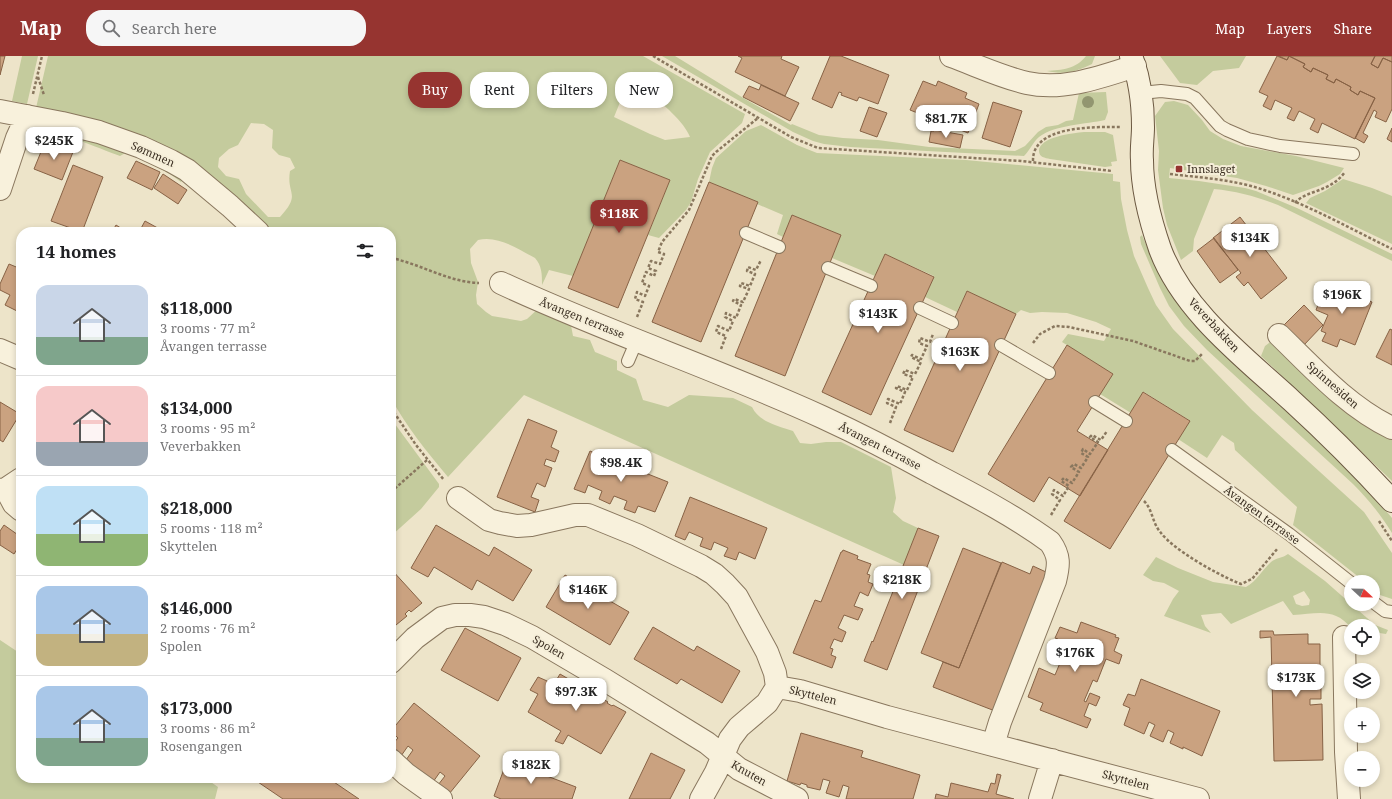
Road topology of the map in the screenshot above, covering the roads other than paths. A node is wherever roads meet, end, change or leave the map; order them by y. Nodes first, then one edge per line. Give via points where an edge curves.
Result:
1 (951, 56) edge
2 (1133, 61) edge
3 (1141, 93) junction
4 (0, 111) edge
5 (27, 116) junction
6 (1353, 154) road end
7 (0, 189) edge
8 (253, 227) edge
9 (746, 234) dead end
10 (779, 247) dead end
11 (828, 268) dead end
12 (501, 283) road end
13 (871, 286) dead end
14 (920, 308) dead end
15 (952, 323) dead end
16 (1279, 335) dead end
17 (633, 338) junction
18 (1001, 345) dead end
19 (0, 350) edge
20 (16, 357) edge
21 (628, 361) dead end
22 (1050, 373) dead end
23 (1095, 402) dead end
24 (1121, 418) road end
25 (1392, 428) edge
26 (1172, 450) dead end
27 (9, 486) edge
28 (458, 498) road end
29 (1392, 501) edge
30 (16, 506) edge
31 (1344, 577) edge
32 (1380, 607) edge
33 (1392, 612) edge
34 (1345, 655) edge
35 (396, 657) edge
36 (777, 687) junction
37 (993, 745) junction
38 (723, 757) junction
39 (1052, 760) junction
40 (396, 765) edge
41 (441, 799) edge
42 (701, 799) edge
43 (797, 799) edge
44 (1040, 799) edge
45 (1198, 799) edge
46 (1349, 799) edge

1 - 2 street via 1010,78 1049,85 1071,84 1109,75
2 - 3 street, Veverbakken
3 - 6 lane via 1161,91 1187,94 1195,98 1220,126 1248,139 1280,146
3 - 29 street, Veverbakken via 1142,161 1148,210 1161,250 1181,288 1222,337 1326,433
4 - 5 street, Sømmen
5 - 7 street
5 - 8 street, Sømmen via 98,132 171,160 187,170
9 - 10 lane
11 - 13 lane
12 - 17 street, Åvangen terrasse
14 - 15 lane
16 - 25 street, Spinnesiden via 1358,407
17 - 21 lane
17 - 37 street, Åvangen terrasse via 822,417 975,496 1050,542 1056,551 1059,567
18 - 22 lane
19 - 20 street
23 - 24 lane
26 - 31 lane, Åvangen terrasse
27 - 30 street
28 - 36 street, Skyttelen via 489,520 517,526 588,515 701,566 714,574 737,597 767,652
32 - 33 lane
34 - 46 street
35 - 38 street, Spolen via 415,638 442,618 455,615 484,617 532,637 565,656 708,743
36 - 37 street, Skyttelen
36 - 38 street via 767,703 739,727 730,739
37 - 39 street, Skyttelen
38 - 42 street
38 - 43 street, Knuten via 739,769
39 - 44 street
39 - 45 street, Skyttelen
40 - 41 street

